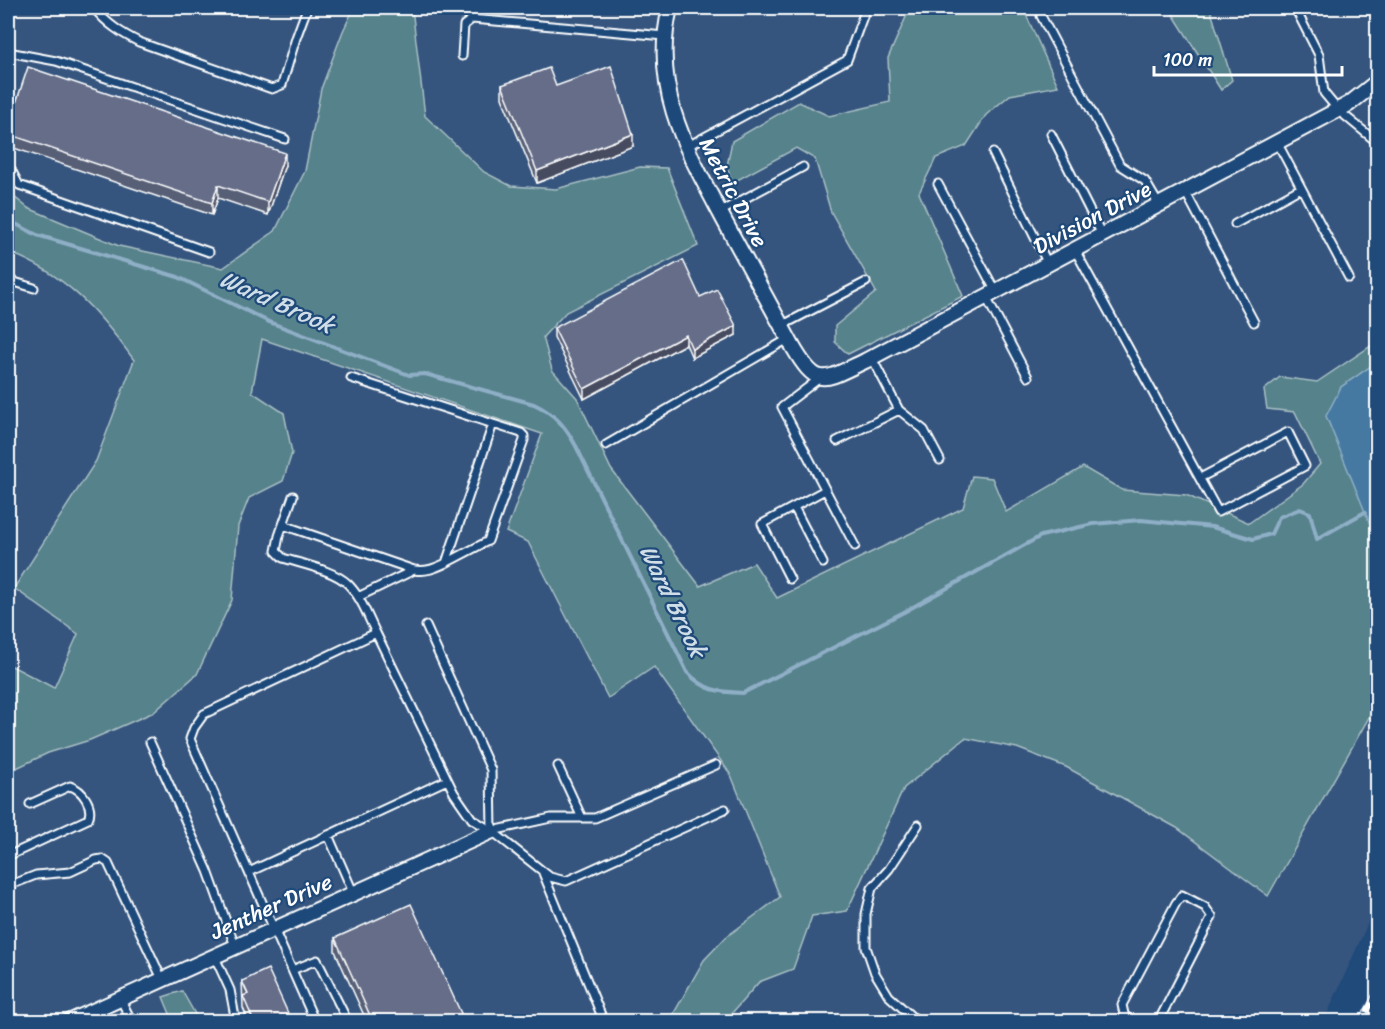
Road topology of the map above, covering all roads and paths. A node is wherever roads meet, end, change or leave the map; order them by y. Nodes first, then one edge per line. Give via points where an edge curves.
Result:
1 (94, 8) edge
2 (308, 8) edge
3 (670, 8) edge
4 (866, 8) edge
5 (1041, 8) edge
6 (1295, 8) edge
7 (665, 36) junction
8 (8, 52) edge
9 (462, 56) dead end
10 (1377, 81) edge
11 (1338, 110) junction
12 (1051, 134) dead end
13 (285, 139) dead end
14 (1277, 142) junction
15 (1377, 143) edge
16 (686, 147) junction
17 (993, 153) dead end
18 (8, 164) edge
19 (803, 167) dead end
20 (938, 184) dead end
21 (1301, 188) junction
22 (1185, 191) junction
23 (1159, 205) junction
24 (720, 212) junction
25 (1235, 225) dead end
26 (1102, 235) junction
27 (1075, 250) junction
28 (209, 252) dead end
29 (1048, 264) junction
30 (1350, 278) dead end
31 (8, 280) edge
32 (866, 282) dead end
33 (34, 288) dead end
34 (991, 294) junction
35 (1254, 322) dead end
36 (781, 326) junction
37 (788, 339) junction
38 (872, 358) junction
39 (1028, 377) dead end
40 (351, 378) dead end
41 (820, 378) junction
42 (899, 410) junction
43 (493, 424) junction
44 (837, 441) dead end
45 (606, 445) dead end
46 (940, 460) dead end
47 (1200, 478) junction
48 (825, 490) junction
49 (293, 496) dead end
50 (794, 507) junction
51 (283, 525) junction
52 (855, 546) dead end
53 (446, 563) junction
54 (824, 563) dead end
55 (414, 570) junction
56 (790, 579) dead end
57 (358, 597) junction
58 (426, 626) dead end
59 (376, 633) junction
60 (150, 742) dead end
61 (716, 765) dead end
62 (558, 766) dead end
63 (447, 780) junction
64 (30, 804) dead end
65 (725, 809) dead end
66 (582, 818) junction
67 (918, 825) dead end
68 (492, 831) junction
69 (328, 836) junction
70 (8, 856) edge
71 (542, 871) junction
72 (249, 872) junction
73 (8, 886) edge
74 (353, 892) junction
75 (274, 928) junction
76 (235, 946) junction
77 (214, 955) junction
78 (292, 970) junction
79 (162, 979) junction
80 (120, 998) junction
81 (69, 1022) edge
82 (132, 1022) edge
83 (236, 1022) edge
84 (315, 1022) edge
85 (348, 1022) edge
86 (603, 1022) edge
87 (922, 1022) edge
88 (1130, 1022) edge
89 (1158, 1022) edge

1 - 2 lane via 119,32 139,42 272,89 282,85 286,78
3 - 7 street, Metric Drive
4 - 16 lane via 847,60
5 - 23 lane via 1041,16 1120,165 1145,181
6 - 11 lane via 1320,55 1324,93
7 - 9 lane via 471,19 464,25
7 - 16 street, Metric Drive via 663,60 668,95
8 - 13 lane via 56,61
10 - 11 street, Division Drive
11 - 14 street, Division Drive
11 - 15 lane
12 - 26 lane
14 - 21 lane
14 - 22 street, Division Drive
16 - 24 street, Metric Drive
17 - 29 lane
18 - 28 lane via 19,185
19 - 24 lane
20 - 34 lane
21 - 25 lane
21 - 30 lane
22 - 23 street, Division Drive
22 - 35 lane
23 - 26 street, Division Drive
24 - 36 street, Metric Drive
26 - 27 street, Division Drive
27 - 29 street, Division Drive
27 - 47 lane
29 - 34 street, Division Drive
31 - 33 lane
32 - 36 lane
34 - 38 street, Division Drive
34 - 39 lane
36 - 37 street, Metric Drive
37 - 41 street, Metric Drive via 806,368
37 - 45 lane
38 - 41 street, Division Drive
38 - 42 lane
40 - 43 lane
41 - 48 lane via 782,407
42 - 44 lane
42 - 46 lane via 924,430
43 - 53 lane
43 - 53 lane via 521,433 524,440 488,542
47 - 47 lane via 1218,512 1305,466 1288,432
48 - 50 lane
48 - 52 lane
49 - 51 lane
50 - 54 lane
50 - 56 lane via 762,524
51 - 55 lane
51 - 57 lane via 276,551 283,558 338,576
53 - 55 lane via 434,569
55 - 57 lane
57 - 59 lane
58 - 68 lane via 491,770
59 - 63 lane
59 - 72 lane via 204,714 194,728 190,739
60 - 76 lane via 208,872
61 - 66 lane via 595,818
62 - 66 lane
63 - 68 lane via 472,819
63 - 69 lane
64 - 70 lane via 70,786 82,793 90,816
65 - 71 lane via 566,881
66 - 68 lane via 552,818
67 - 87 lane via 872,888 866,914 866,946 875,974 889,996
68 - 71 lane
68 - 74 street, Jenther Drive
69 - 72 lane
69 - 74 lane
71 - 86 lane
72 - 75 lane
73 - 79 lane via 36,875 70,872 102,859 108,863
74 - 75 street, Jenther Drive
75 - 76 street, Jenther Drive
75 - 78 lane
76 - 77 street, Jenther Drive
77 - 79 street, Jenther Drive
77 - 83 lane via 230,990
78 - 84 lane
78 - 85 lane via 317,960
79 - 80 street, Jenther Drive
80 - 81 street, Jenther Drive
80 - 82 lane
88 - 89 lane via 1122,1005 1182,895 1205,907 1212,917

